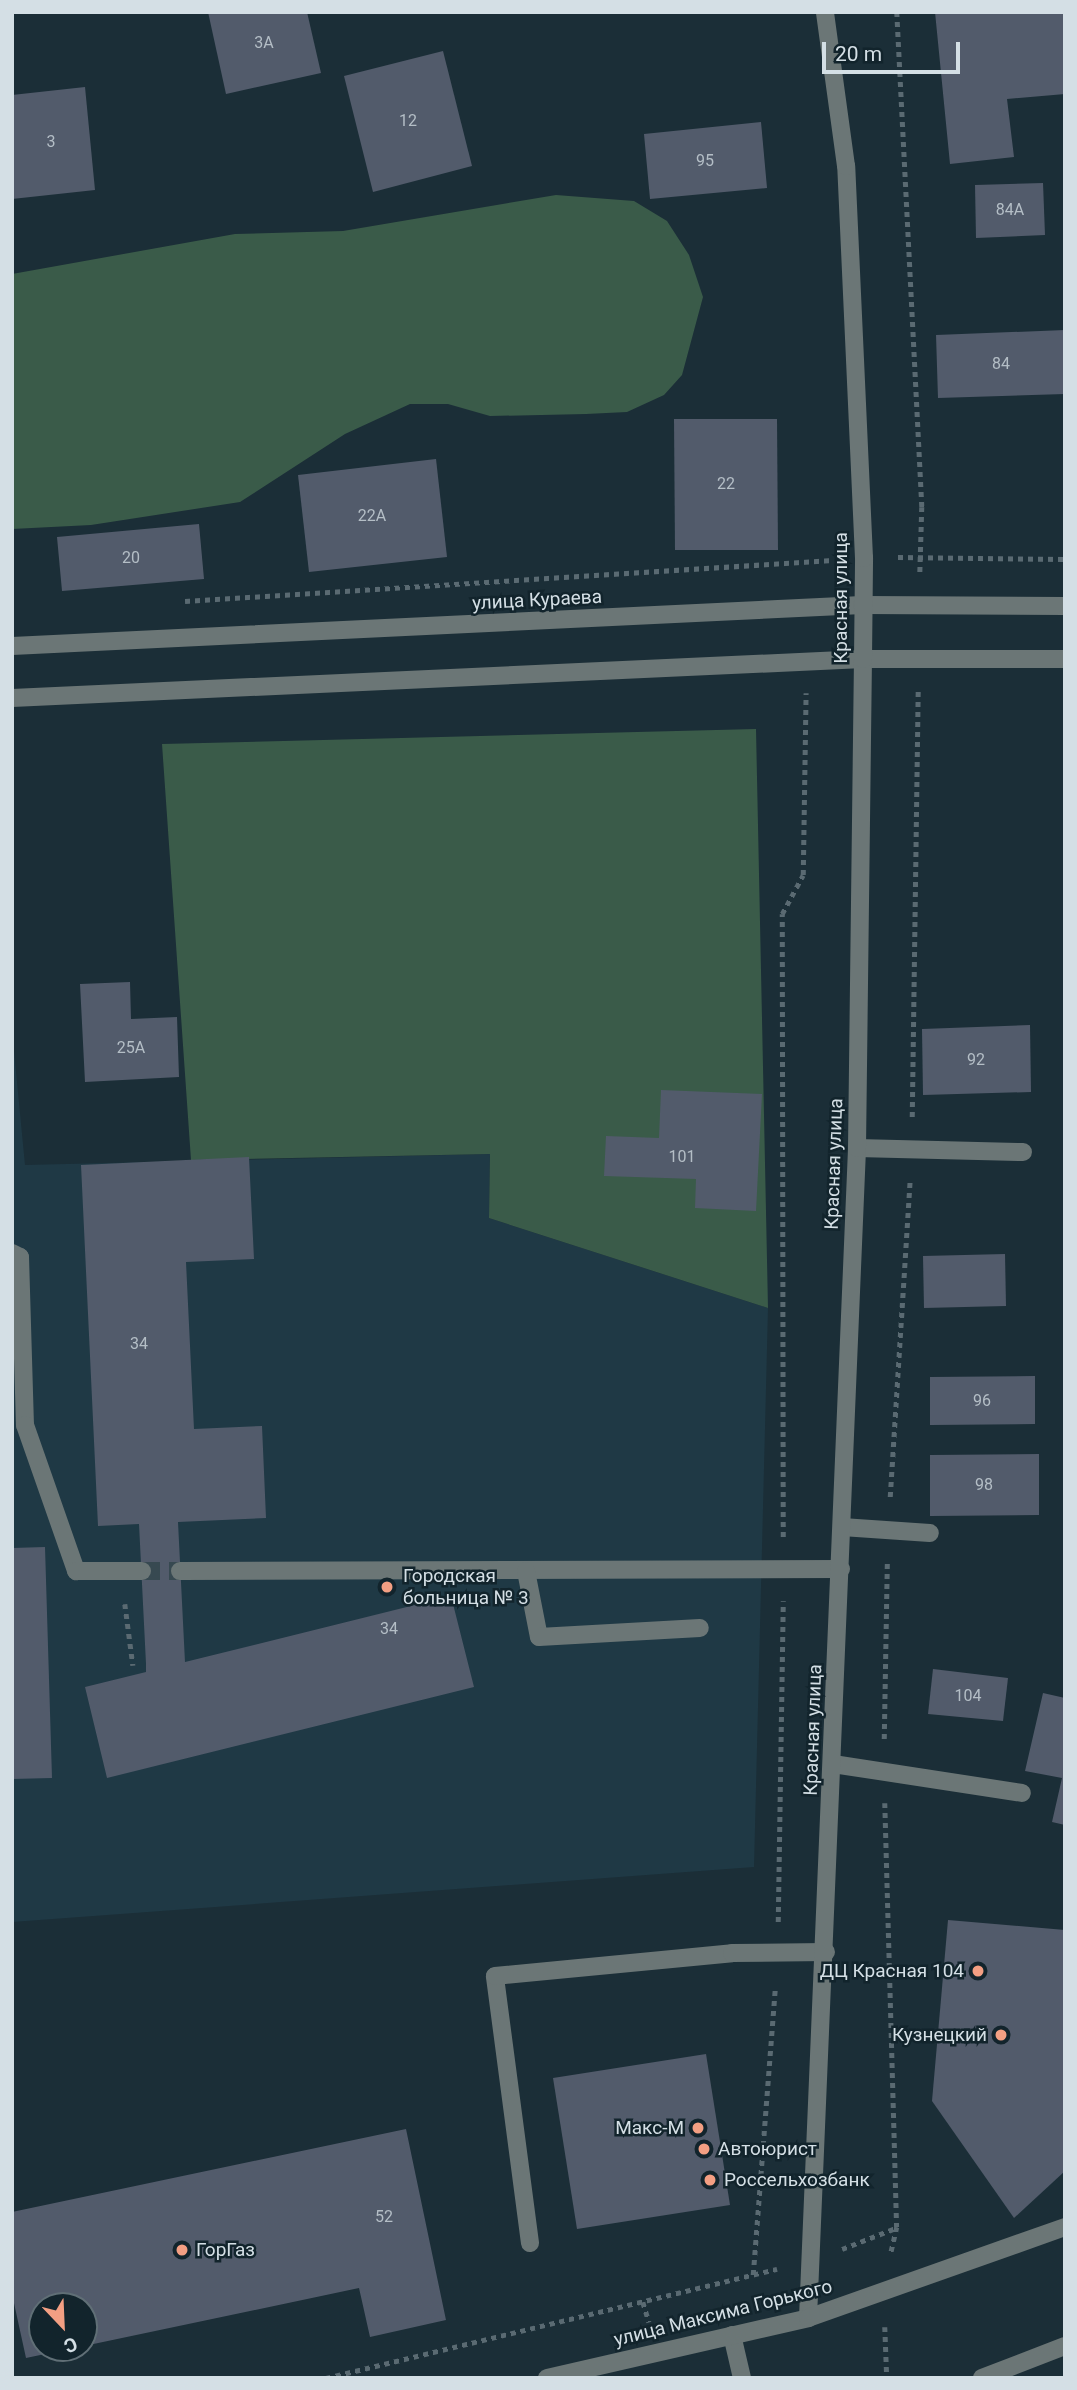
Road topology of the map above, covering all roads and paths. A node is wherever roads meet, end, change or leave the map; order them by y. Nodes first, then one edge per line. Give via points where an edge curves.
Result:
1 (825, 12) edge
2 (897, 12) edge
3 (922, 557) junction
4 (864, 558) junction
5 (1065, 559) edge
6 (180, 602) dead end
7 (919, 604) junction
8 (862, 605) junction
9 (1065, 606) edge
10 (12, 646) edge
11 (863, 659) junction
12 (918, 659) junction
13 (1065, 659) edge
14 (807, 685) dead end
15 (12, 698) edge
16 (857, 1148) junction
17 (912, 1148) junction
18 (1023, 1152) dead end
19 (12, 1252) edge
20 (842, 1527) junction
21 (888, 1530) junction
22 (930, 1533) dead end
23 (841, 1569) junction
24 (783, 1570) junction
25 (142, 1571) tunnel mouth
26 (180, 1571) tunnel mouth
27 (526, 1571) junction
28 (120, 1572) junction
29 (700, 1628) dead end
30 (133, 1665) dead end
31 (833, 1764) junction
32 (884, 1769) junction
33 (1022, 1793) dead end
34 (826, 1952) junction
35 (777, 1953) junction
36 (897, 2227) junction
37 (1065, 2227) edge
38 (530, 2244) dead end
39 (814, 2260) junction
40 (753, 2275) junction
41 (883, 2291) junction
42 (808, 2318) junction
43 (732, 2335) junction
44 (1065, 2346) edge
45 (326, 2378) edge
46 (547, 2378) edge
47 (743, 2378) edge
48 (887, 2378) edge
49 (982, 2378) edge

1 - 4 street, Красная улица via 845,166
2 - 3 path
3 - 4 path
3 - 5 path
3 - 7 path
4 - 6 path
4 - 8 street, Красная улица
7 - 8 street, улица Кураева
7 - 9 street, улица Кураева
8 - 10 street, улица Кураева
8 - 11 street, Красная улица
11 - 12 street
11 - 15 street
11 - 16 street, Красная улица
12 - 13 street
12 - 17 path
14 - 24 path via 803,876 782,914
16 - 17 street
16 - 20 street, Красная улица
17 - 18 street
17 - 21 path
19 - 28 street via 20,1257 25,1425 76,1571
20 - 21 street
20 - 23 street, Красная улица
21 - 22 street
21 - 32 path
23 - 24 street
23 - 31 street, Красная улица
24 - 27 street
24 - 35 path
25 - 28 street
26 - 27 street
27 - 29 street via 539,1637
28 - 30 path
31 - 32 street
31 - 34 street, Красная улица
32 - 33 street
32 - 36 path
34 - 35 street
34 - 39 street, Красная улица
35 - 38 street via 495,1976
35 - 40 path
36 - 39 path
36 - 41 path
37 - 41 street, улица Максима Горького
39 - 40 path
39 - 42 street, Красная улица
40 - 45 path
41 - 42 street, улица Максима Горького
41 - 48 path
42 - 43 street, улица Максима Горького
43 - 46 street, улица Максима Горького
43 - 47 street
44 - 49 street

